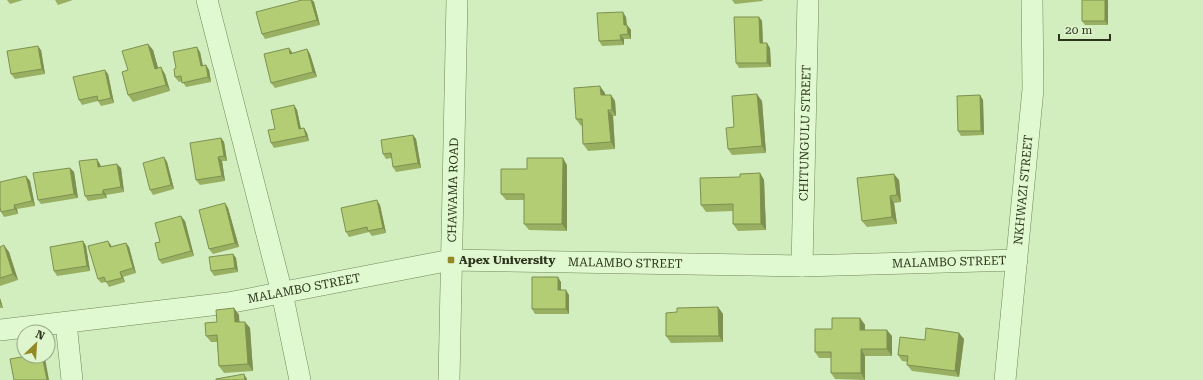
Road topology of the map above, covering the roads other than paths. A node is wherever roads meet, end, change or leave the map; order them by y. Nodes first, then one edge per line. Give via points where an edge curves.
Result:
1 (207, 0) edge
2 (457, 0) edge
3 (808, 0) edge
4 (1032, 0) edge
5 (451, 260) junction
6 (1016, 260) junction
7 (802, 266) junction
8 (282, 293) junction
9 (66, 323) junction
10 (0, 330) edge
11 (72, 380) edge
12 (300, 380) edge
13 (449, 380) edge
14 (1005, 380) edge

1 - 8 street
2 - 5 street, CHAWAMA ROAD
3 - 7 street, CHITUNGULU STREET
4 - 6 street, NKHWAZI STREET via 1033,89
5 - 7 street, MALAMBO STREET
5 - 8 street, MALAMBO STREET
5 - 13 street, CHAWAMA ROAD
6 - 7 street, MALAMBO STREET
6 - 14 street, NKHWAZI STREET
8 - 9 street, MALAMBO STREET via 228,303
8 - 12 street
9 - 10 street, MALAMBO STREET
9 - 11 street

